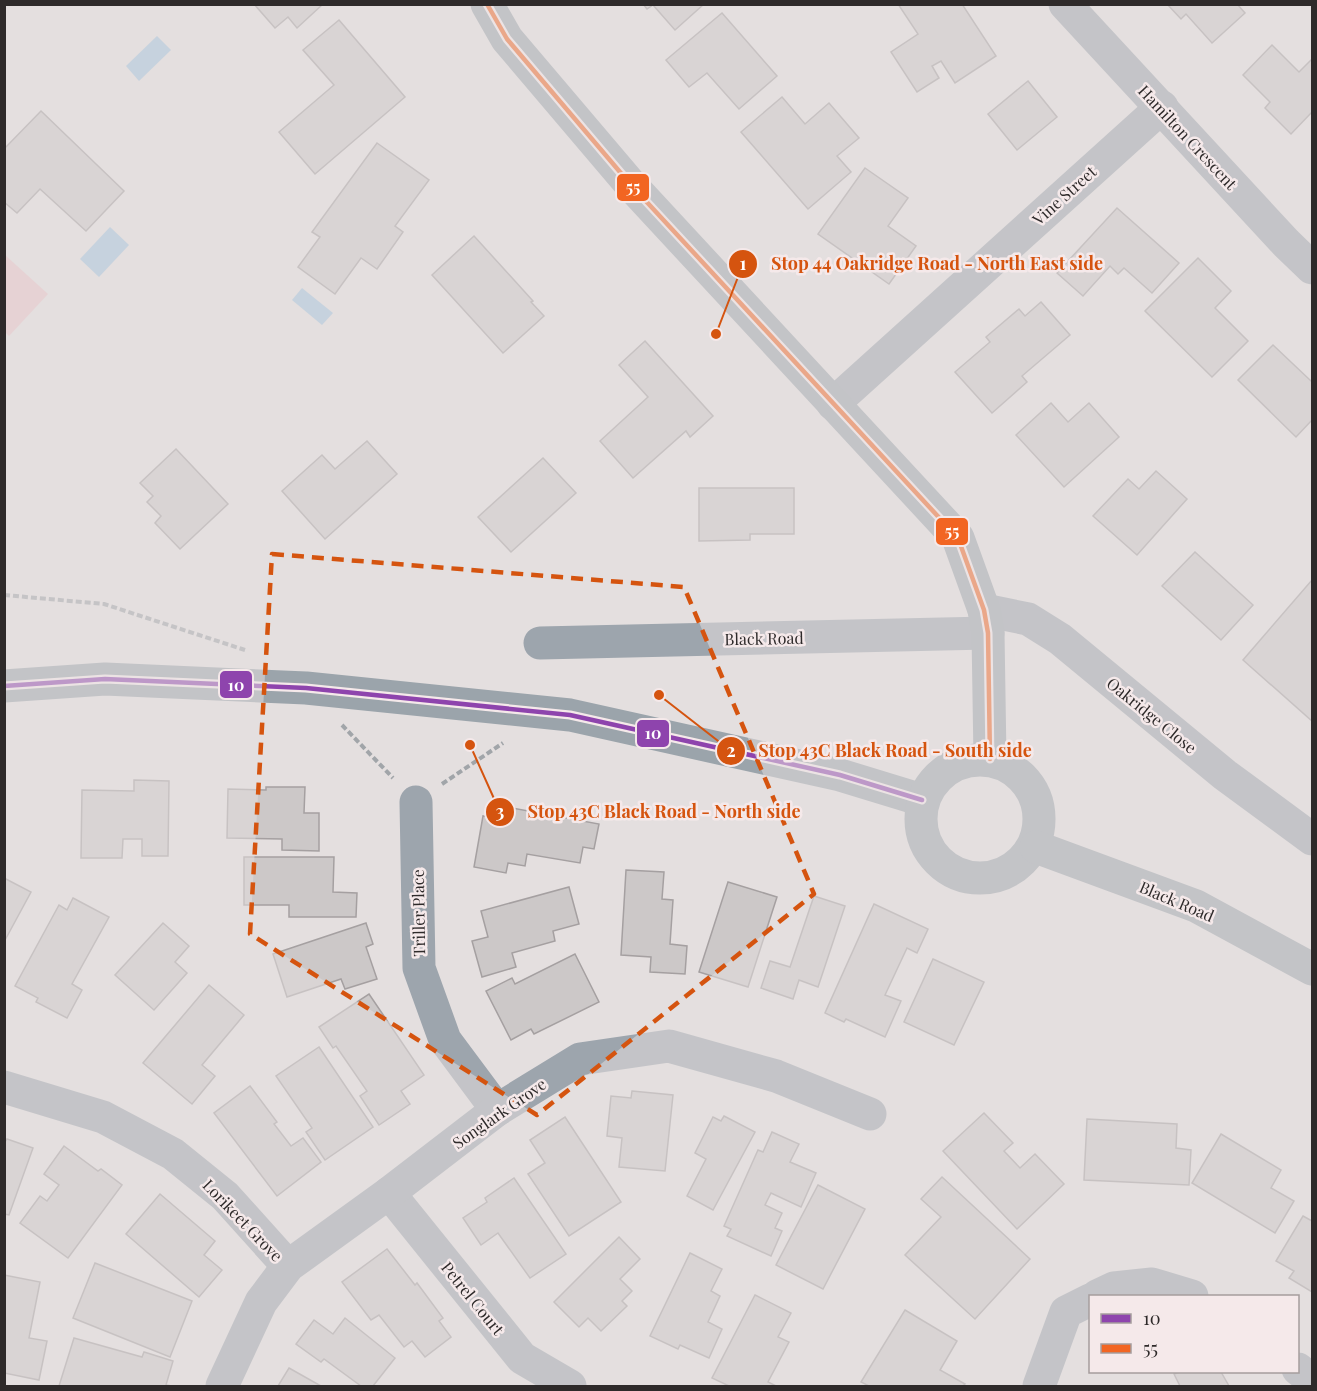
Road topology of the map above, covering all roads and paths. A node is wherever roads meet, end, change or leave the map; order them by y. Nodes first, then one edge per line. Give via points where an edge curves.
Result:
1 (487, 4) edge
2 (1065, 4) edge
3 (1162, 108) junction
4 (1312, 268) edge
5 (833, 404) junction
6 (4, 596) edge
7 (986, 621) junction
8 (540, 643) dead end
9 (253, 652) dead end
10 (4, 686) edge
11 (306, 688) junction
12 (548, 712) junction
13 (990, 759) junction
14 (922, 800) junction
15 (416, 802) junction
16 (1312, 839) edge
17 (1036, 847) junction
18 (1312, 969) edge
19 (4, 1087) edge
20 (497, 1110) junction
21 (870, 1114) dead end
22 (389, 1193) junction
23 (288, 1266) junction
24 (1099, 1295) edge
25 (1189, 1295) edge
26 (1089, 1300) edge
27 (1299, 1370) edge
28 (1312, 1380) edge
29 (222, 1386) edge
30 (570, 1386) edge
31 (1039, 1386) edge

1 - 5 main road via 507,39 631,185
2 - 3 street, Hamilton Crescent
3 - 4 street, Hamilton Crescent
3 - 5 street, Vine Street
5 - 7 main road via 958,538
6 - 9 path via 104,604
7 - 8 street, Black Road
7 - 13 main road
7 - 16 street, Oakridge Close via 1028,619 1060,639 1225,775
10 - 11 main road via 105,679
11 - 12 main road
11 - 15 path
12 - 14 main road via 840,775
12 - 15 path
13 - 14 main road via 959,762 936,777
13 - 17 main road via 1016,770 1040,805
14 - 17 main road via 923,842 945,869 977,880 1015,870
15 - 20 street, Triller Place via 419,968 445,1040
17 - 18 main road, Black Road via 1196,906
19 - 23 street, Lorikeet Grove via 103,1117 172,1154 225,1197
20 - 21 street, Songlark Grove via 580,1059 669,1046 776,1076
20 - 22 street, Songlark Grove
22 - 23 street, Songlark Grove
22 - 30 street, Petrel Court via 522,1358
23 - 29 street, Songlark Grove via 261,1302
24 - 25 street via 1114,1288 1152,1284
26 - 31 street via 1066,1312
27 - 28 street

